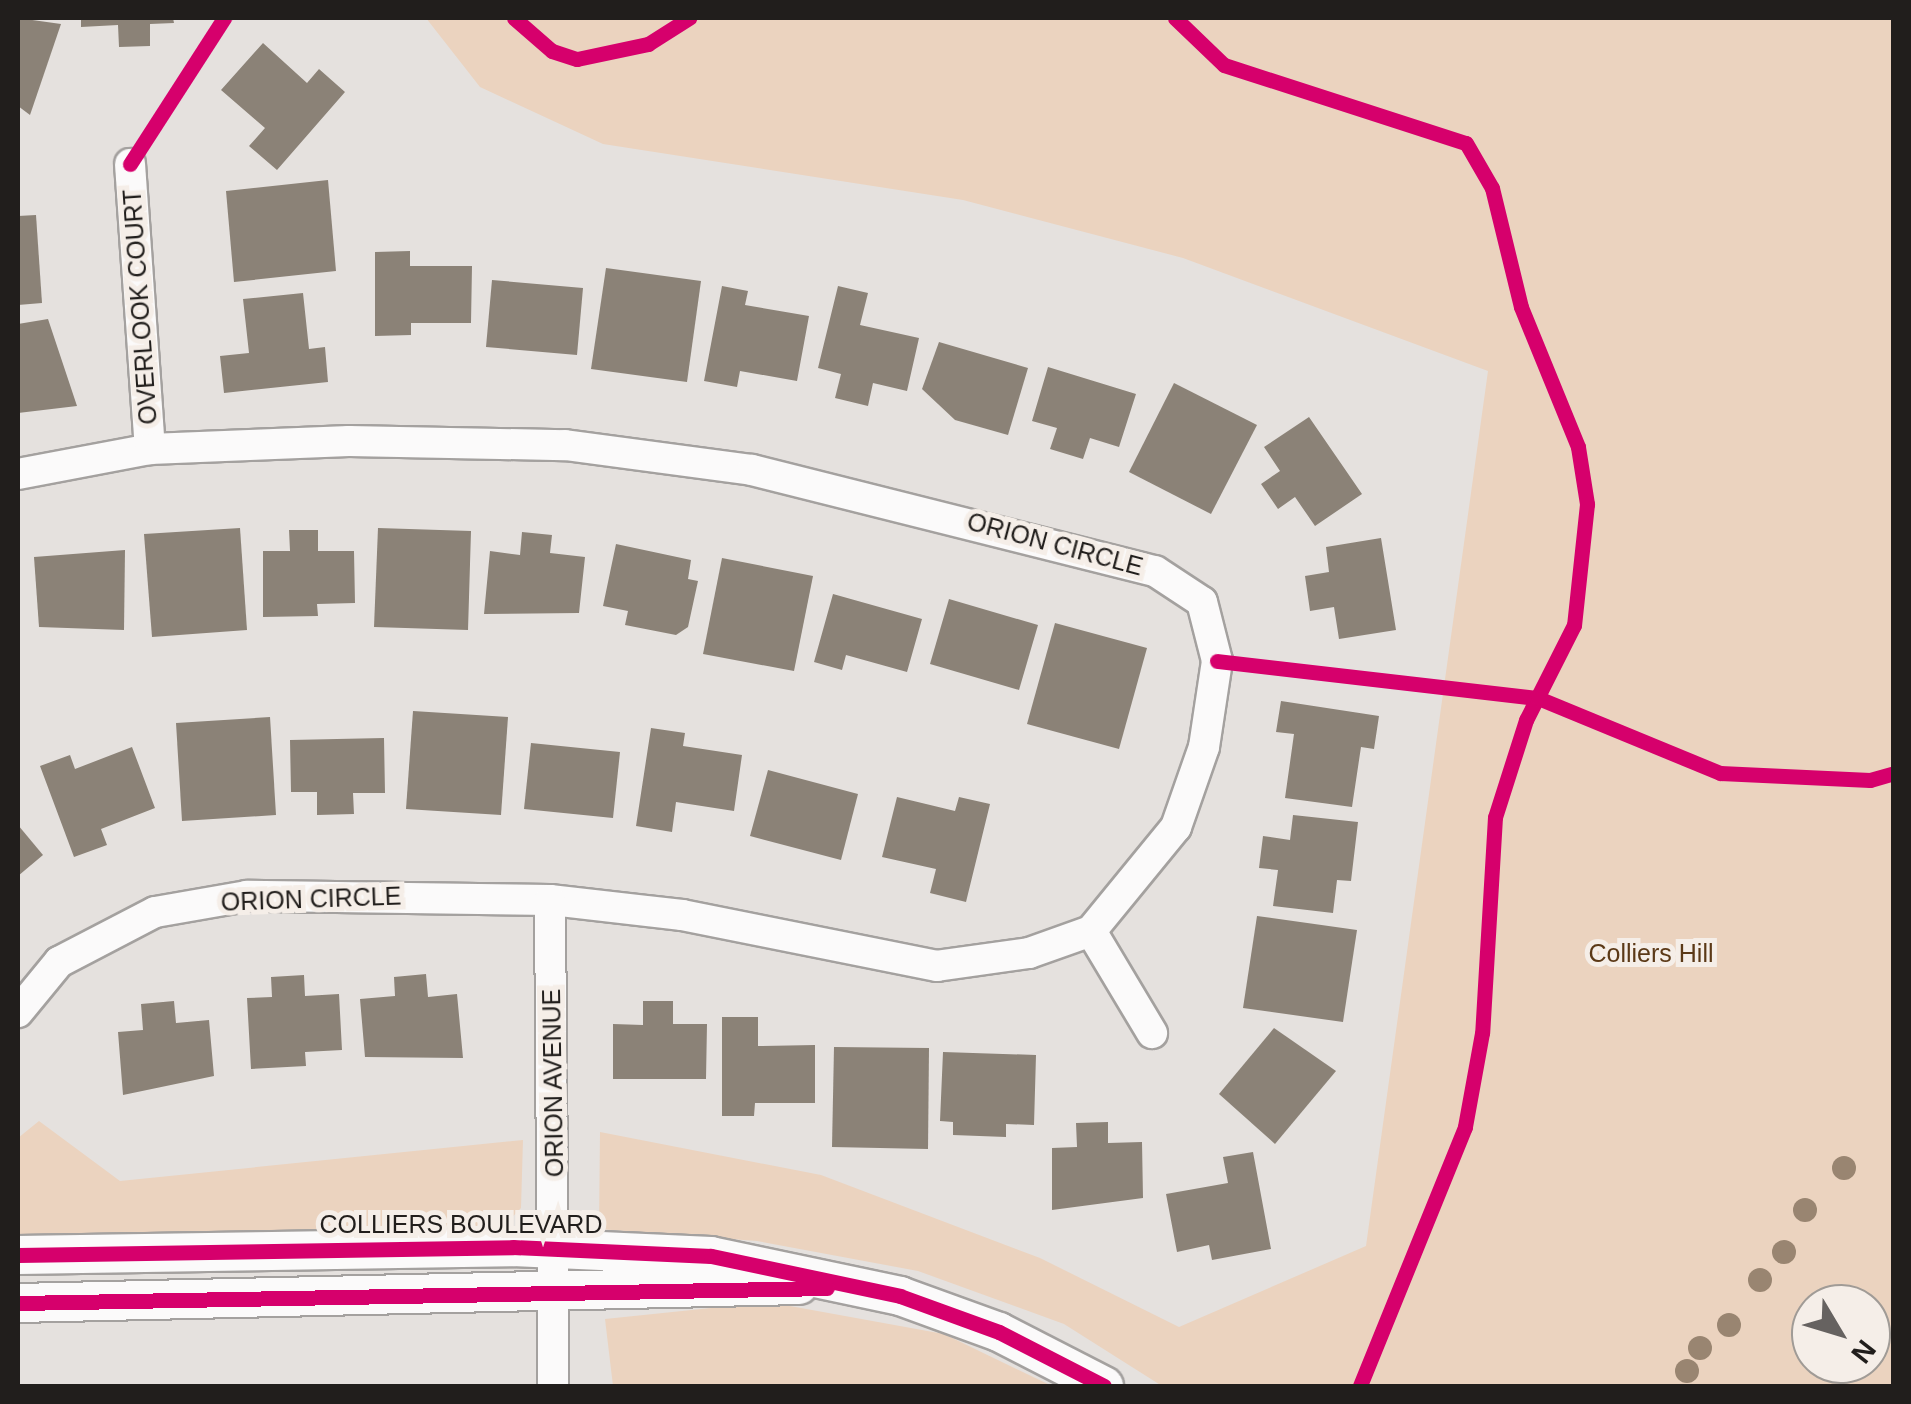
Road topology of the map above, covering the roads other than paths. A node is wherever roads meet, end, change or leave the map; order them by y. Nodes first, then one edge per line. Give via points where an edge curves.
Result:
1 (130, 164) dead end
2 (150, 449) junction
3 (18, 474) edge
4 (550, 900) junction
5 (1091, 931) junction
6 (18, 1012) edge
7 (1152, 1033) dead end
8 (553, 1248) junction
9 (18, 1255) edge
10 (554, 1294) junction
11 (900, 1296) junction
12 (18, 1303) edge
13 (553, 1386) edge
14 (1104, 1386) edge

1 - 2 street, OVERLOOK COURT
2 - 3 street, ORION CIRCLE
2 - 5 street, ORION CIRCLE via 565,445 752,470 1155,571 1202,602 1217,661 1204,746 1176,827
4 - 5 street, ORION CIRCLE via 682,915 937,966 982,966
4 - 6 street, ORION CIRCLE via 247,896 155,912 59,962
4 - 8 street, ORION AVENUE
5 - 7 street
8 - 9 street, COLLIERS BOULEVARD
8 - 10 street, ORION AVENUE
8 - 11 street, COLLIERS BOULEVARD via 794,1267
10 - 11 street, COLLIERS BOULEVARD via 791,1284
10 - 12 street, COLLIERS BOULEVARD
10 - 13 street, ORION AVENUE
11 - 14 street, COLLIERS BOULEVARD via 999,1332

